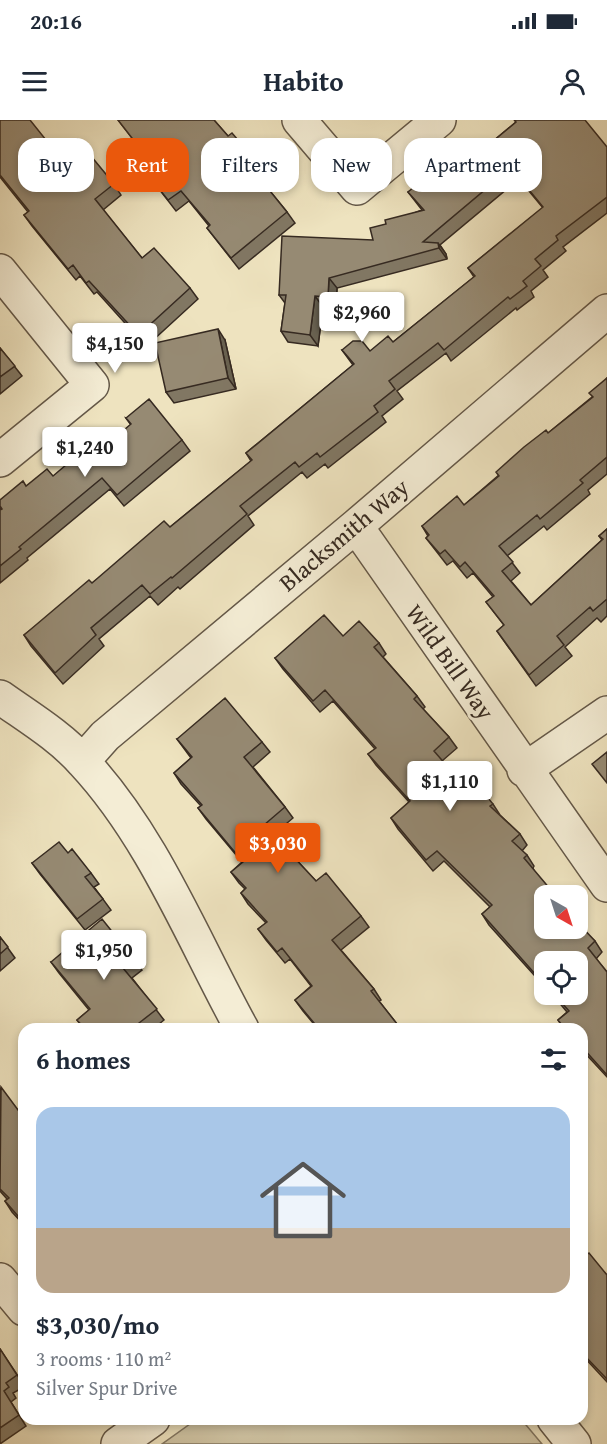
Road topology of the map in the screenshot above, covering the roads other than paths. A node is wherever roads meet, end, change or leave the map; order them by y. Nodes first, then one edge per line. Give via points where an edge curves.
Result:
1 (299, 120) edge
2 (440, 120) edge
3 (0, 271) edge
4 (607, 311) edge
5 (0, 460) edge
6 (356, 526) junction
7 (0, 697) edge
8 (607, 712) edge
9 (83, 761) junction
10 (524, 770) junction
11 (607, 885) edge
12 (239, 1023) edge
13 (0, 1280) edge
14 (18, 1302) edge
15 (559, 1425) edge
16 (574, 1444) edge

1 - 2 street via 357,188
3 - 5 street via 92,385
4 - 6 street, Blacksmith Way
6 - 9 street, Blacksmith Way via 105,736
6 - 10 street, Wild Bill Way
7 - 9 street
8 - 10 street
9 - 12 street via 167,881
10 - 11 street, Wild Bill Way
13 - 14 street
15 - 16 street

